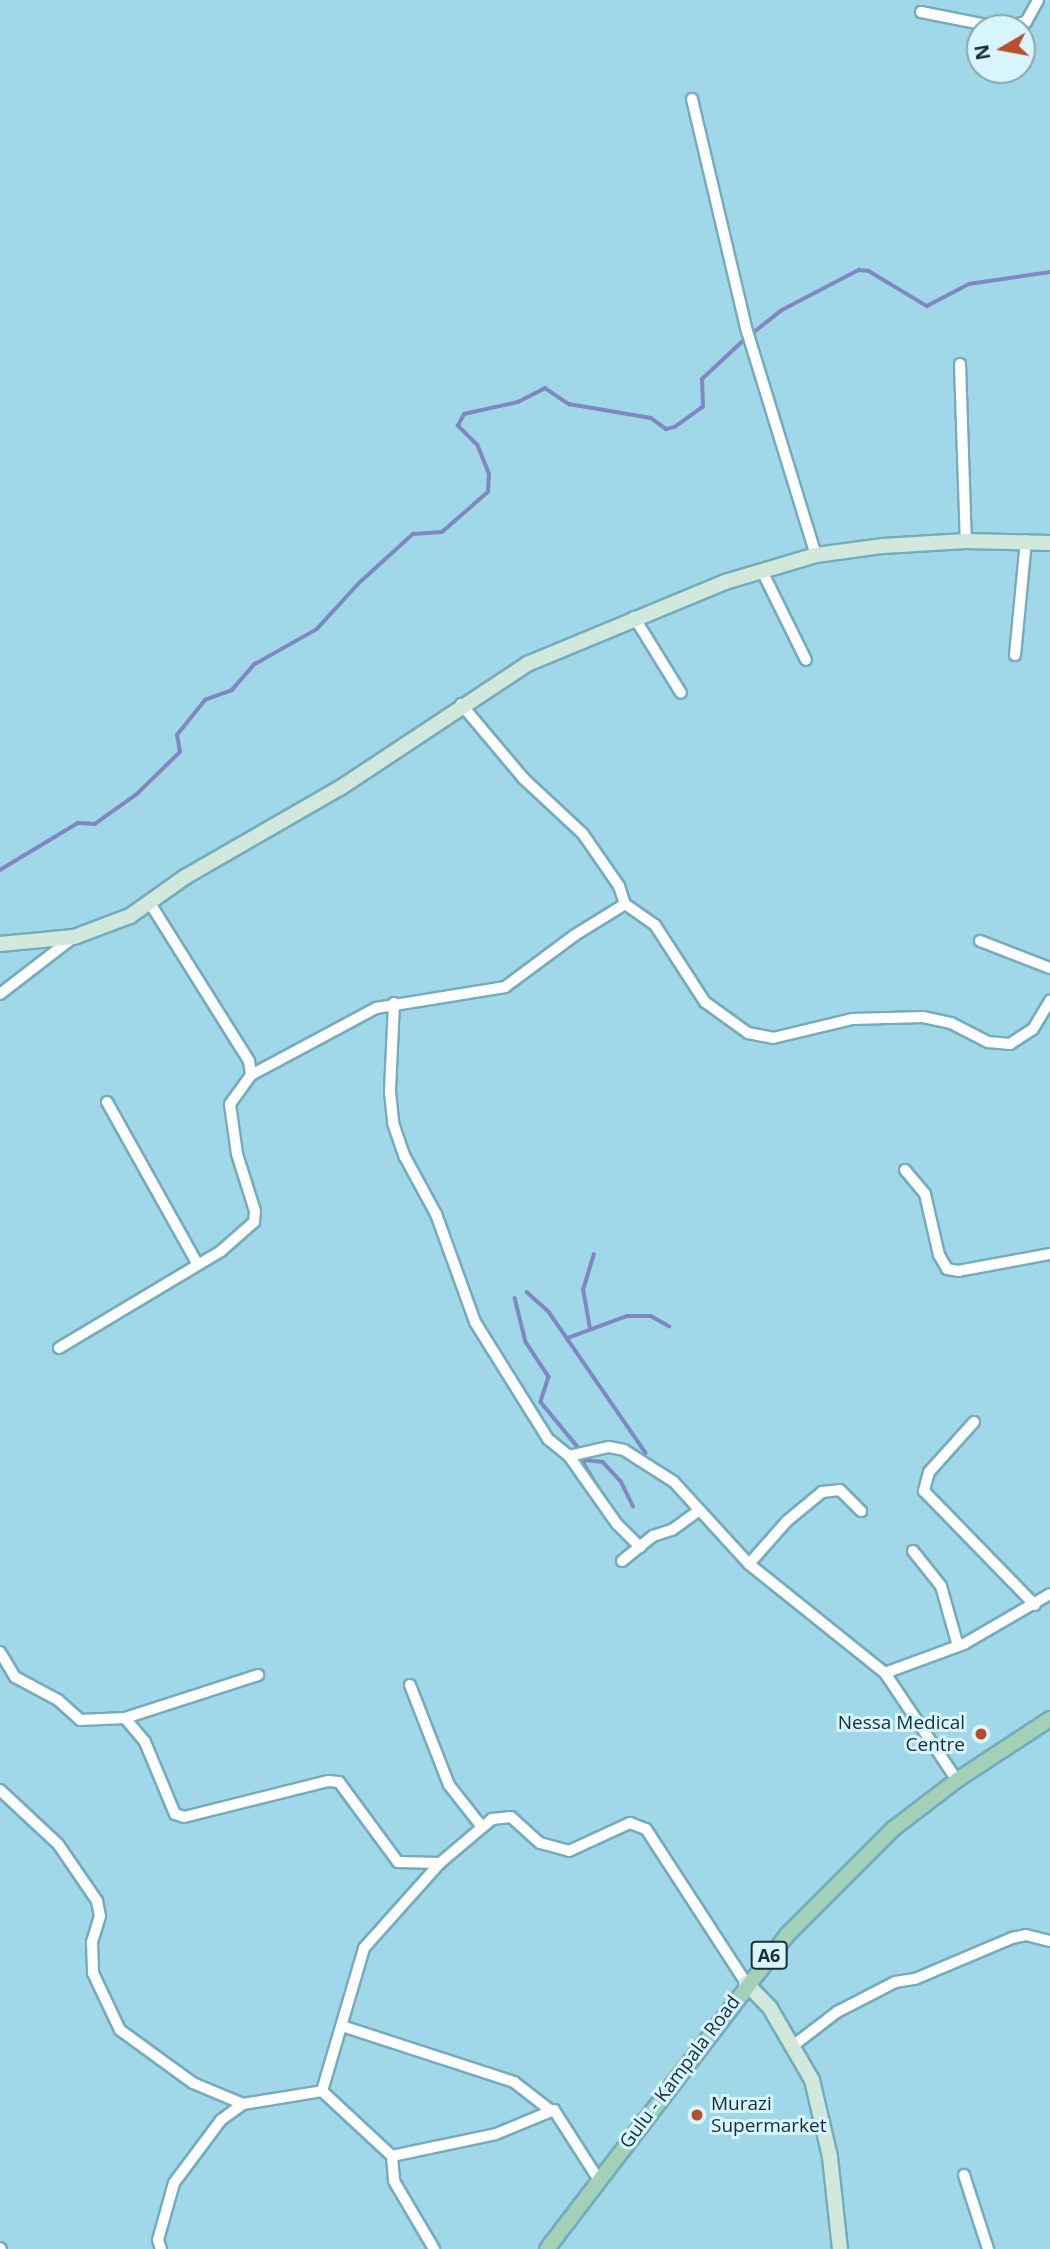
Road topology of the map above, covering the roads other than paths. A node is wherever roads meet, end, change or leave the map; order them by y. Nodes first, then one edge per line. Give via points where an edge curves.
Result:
1 (1038, 0) edge
2 (921, 12) dead end
3 (692, 99) dead end
4 (960, 364) dead end
5 (965, 541) junction
6 (1026, 541) junction
7 (1050, 543) edge
8 (816, 555) junction
9 (762, 571) junction
10 (634, 617) junction
11 (1015, 655) dead end
12 (806, 660) dead end
13 (681, 693) dead end
14 (461, 704) junction
15 (625, 904) junction
16 (151, 905) junction
17 (74, 937) junction
18 (980, 941) dead end
19 (0, 944) edge
20 (1050, 968) edge
21 (0, 994) edge
22 (1050, 1002) edge
23 (394, 1003) junction
24 (251, 1075) junction
25 (107, 1102) dead end
26 (905, 1170) dead end
27 (1050, 1254) edge
28 (197, 1263) junction
29 (59, 1348) dead end
30 (974, 1422) dead end
31 (569, 1456) junction
32 (700, 1510) junction
33 (861, 1511) dead end
34 (640, 1547) junction
35 (913, 1551) dead end
36 (622, 1561) dead end
37 (749, 1564) junction
38 (1050, 1594) edge
39 (1035, 1605) junction
40 (958, 1646) junction
41 (0, 1652) edge
42 (885, 1673) junction
43 (258, 1675) dead end
44 (410, 1685) dead end
45 (125, 1718) junction
46 (1050, 1718) edge
47 (957, 1780) junction
48 (0, 1790) edge
49 (482, 1827) junction
50 (440, 1863) junction
51 (1050, 1941) edge
52 (746, 1983) junction
53 (342, 2026) junction
54 (794, 2045) junction
55 (323, 2091) junction
56 (243, 2104) junction
57 (550, 2110) junction
58 (392, 2156) junction
59 (964, 2175) dead end
60 (599, 2180) junction
61 (162, 2249) edge
62 (434, 2249) edge
63 (547, 2249) edge
64 (840, 2249) edge
65 (988, 2249) edge

1 - 2 street via 1026,22 1002,28
3 - 8 street via 747,331
4 - 5 street
5 - 6 street
5 - 8 street
6 - 7 street
6 - 11 street
8 - 9 street
9 - 10 street
9 - 12 street
10 - 13 street
10 - 14 street via 527,664
14 - 15 street via 523,778 583,834 619,886
14 - 16 street via 340,788 185,877
15 - 22 street via 656,925 705,1002 757,1036 773,1038 806,1027 894,1016 950,1023 988,1042 1010,1044 1033,1029
15 - 23 street via 505,988
16 - 17 street
16 - 24 street via 249,1061
17 - 19 street
17 - 21 street
18 - 20 street
23 - 24 street
23 - 31 street via 390,1092 393,1123 405,1157 436,1214 475,1322 548,1439
24 - 28 street via 230,1104 254,1222 221,1251
25 - 28 street
26 - 27 street via 925,1194 939,1255 947,1269 958,1271
28 - 29 street
30 - 39 street via 929,1472 923,1490 1008,1572
31 - 32 street via 609,1447 624,1450 674,1482
31 - 34 street via 617,1524
32 - 34 street
32 - 37 street
33 - 37 street via 840,1490 822,1492 787,1521
34 - 36 street
35 - 40 street via 941,1586
37 - 42 street
38 - 39 street
39 - 40 street
40 - 42 street
41 - 45 street via 15,1677 58,1700 80,1720
42 - 47 street
43 - 45 street
44 - 49 street via 449,1785
45 - 50 street via 145,1742 175,1814 184,1817 339,1782 398,1862
46 - 47 main road, Gulu - Kampala Road / A6
47 - 52 main road, Gulu - Kampala Road / A6 via 859,1862
48 - 56 street via 58,1844 97,1901 100,1916 92,1942 93,1973 120,2030 193,2083
49 - 50 street
49 - 52 street via 492,1819 511,1817 540,1843 569,1851 630,1824 646,1829
50 - 53 street via 364,1948
51 - 54 street via 1026,1935 1012,1938 895,1982 837,2012
52 - 54 street
52 - 60 main road, Gulu - Kampala Road / A6
53 - 55 street
53 - 57 street via 514,2082
54 - 64 street via 821,2112
55 - 56 street
55 - 58 street
56 - 61 street via 221,2120 174,2183 158,2240
57 - 58 street via 496,2134
57 - 60 street via 557,2113
58 - 62 street via 394,2181
59 - 65 street
60 - 63 main road, Gulu - Kampala Road / A6

